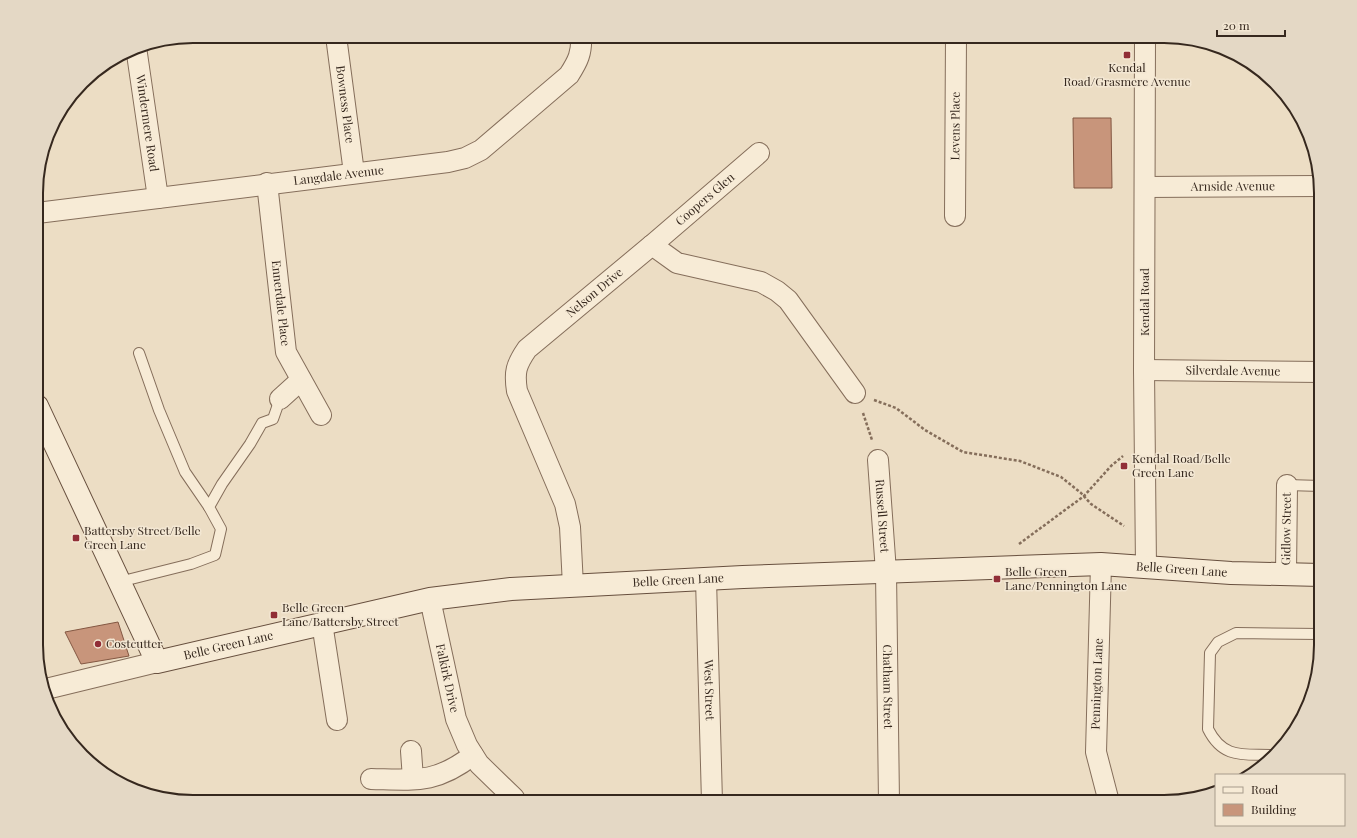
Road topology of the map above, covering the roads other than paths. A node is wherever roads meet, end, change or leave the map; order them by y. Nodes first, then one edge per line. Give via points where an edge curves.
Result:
1 (337, 43) edge
2 (582, 43) edge
3 (956, 43) edge
4 (1145, 43) edge
5 (137, 54) edge
6 (759, 153) dead end
7 (354, 173) junction
8 (267, 183) junction
9 (1314, 186) edge
10 (1145, 187) junction
11 (158, 198) junction
12 (43, 212) edge
13 (955, 216) dead end
14 (652, 245) junction
15 (139, 353) dead end
16 (1144, 370) junction
17 (1314, 372) edge
18 (301, 380) junction
19 (855, 393) road end
20 (280, 399) joint
21 (321, 415) dead end
22 (43, 419) edge
23 (878, 460) road end
24 (1287, 485) joint
25 (1314, 486) edge
26 (209, 507) junction
27 (1101, 564) junction
28 (1146, 567) junction
29 (886, 572) junction
30 (1286, 574) junction
31 (1314, 575) edge
32 (706, 579) junction
33 (119, 582) junction
34 (573, 586) junction
35 (430, 599) junction
36 (322, 623) junction
37 (1314, 634) edge
38 (157, 662) junction
39 (49, 688) edge
40 (337, 720) dead end
41 (411, 751) dead end
42 (473, 755) junction
43 (1266, 755) edge
44 (371, 779) dead end
45 (413, 780) junction
46 (511, 795) edge
47 (712, 795) edge
48 (889, 795) edge
49 (1107, 795) edge

1 - 7 street, Bowness Place
2 - 7 street, Langdale Avenue via 577,62 569,75 481,150 465,158 448,162
3 - 13 street, Levens Place
4 - 10 street, Kendal Road
5 - 11 street, Windermere Road
6 - 14 street, Coopers Glen
7 - 8 street, Langdale Avenue
8 - 11 street, Langdale Avenue
8 - 18 street, Ennerdale Place via 286,352
9 - 10 street, Arnside Avenue
10 - 16 street, Kendal Road
11 - 12 street, Langdale Avenue
14 - 19 street via 677,263 761,282 777,291 788,300
14 - 34 street, Nelson Drive via 527,350 519,360 515,376 517,391 564,504 570,527
15 - 26 lane via 185,472
16 - 17 street, Silverdale Avenue
16 - 28 street, Kendal Road
18 - 20 street
18 - 21 street, Ennerdale Place
20 - 26 lane via 272,419 262,423
22 - 33 street
23 - 29 street, Russell Street
24 - 25 lane
24 - 30 street, Gidlow Street
26 - 33 lane via 221,529 215,555 191,564
27 - 28 street, Belle Green Lane
27 - 29 street, Belle Green Lane
27 - 49 street, Pennington Lane via 1096,752
28 - 30 street, Belle Green Lane
29 - 32 street, Belle Green Lane
29 - 48 street, Chatham Street
30 - 31 street, Belle Green Lane
32 - 34 street, Belle Green Lane
32 - 47 street, West Street
33 - 38 street
34 - 35 street, Belle Green Lane via 511,589
35 - 36 street, Belle Green Lane
35 - 42 street, Falkirk Drive via 456,719
36 - 38 street, Belle Green Lane
36 - 40 street
37 - 43 lane via 1236,633 1218,642 1210,653 1208,729 1223,748 1233,753
38 - 39 street, Belle Green Lane
41 - 45 street
42 - 45 street via 449,771
42 - 46 street, Falkirk Drive
44 - 45 street

